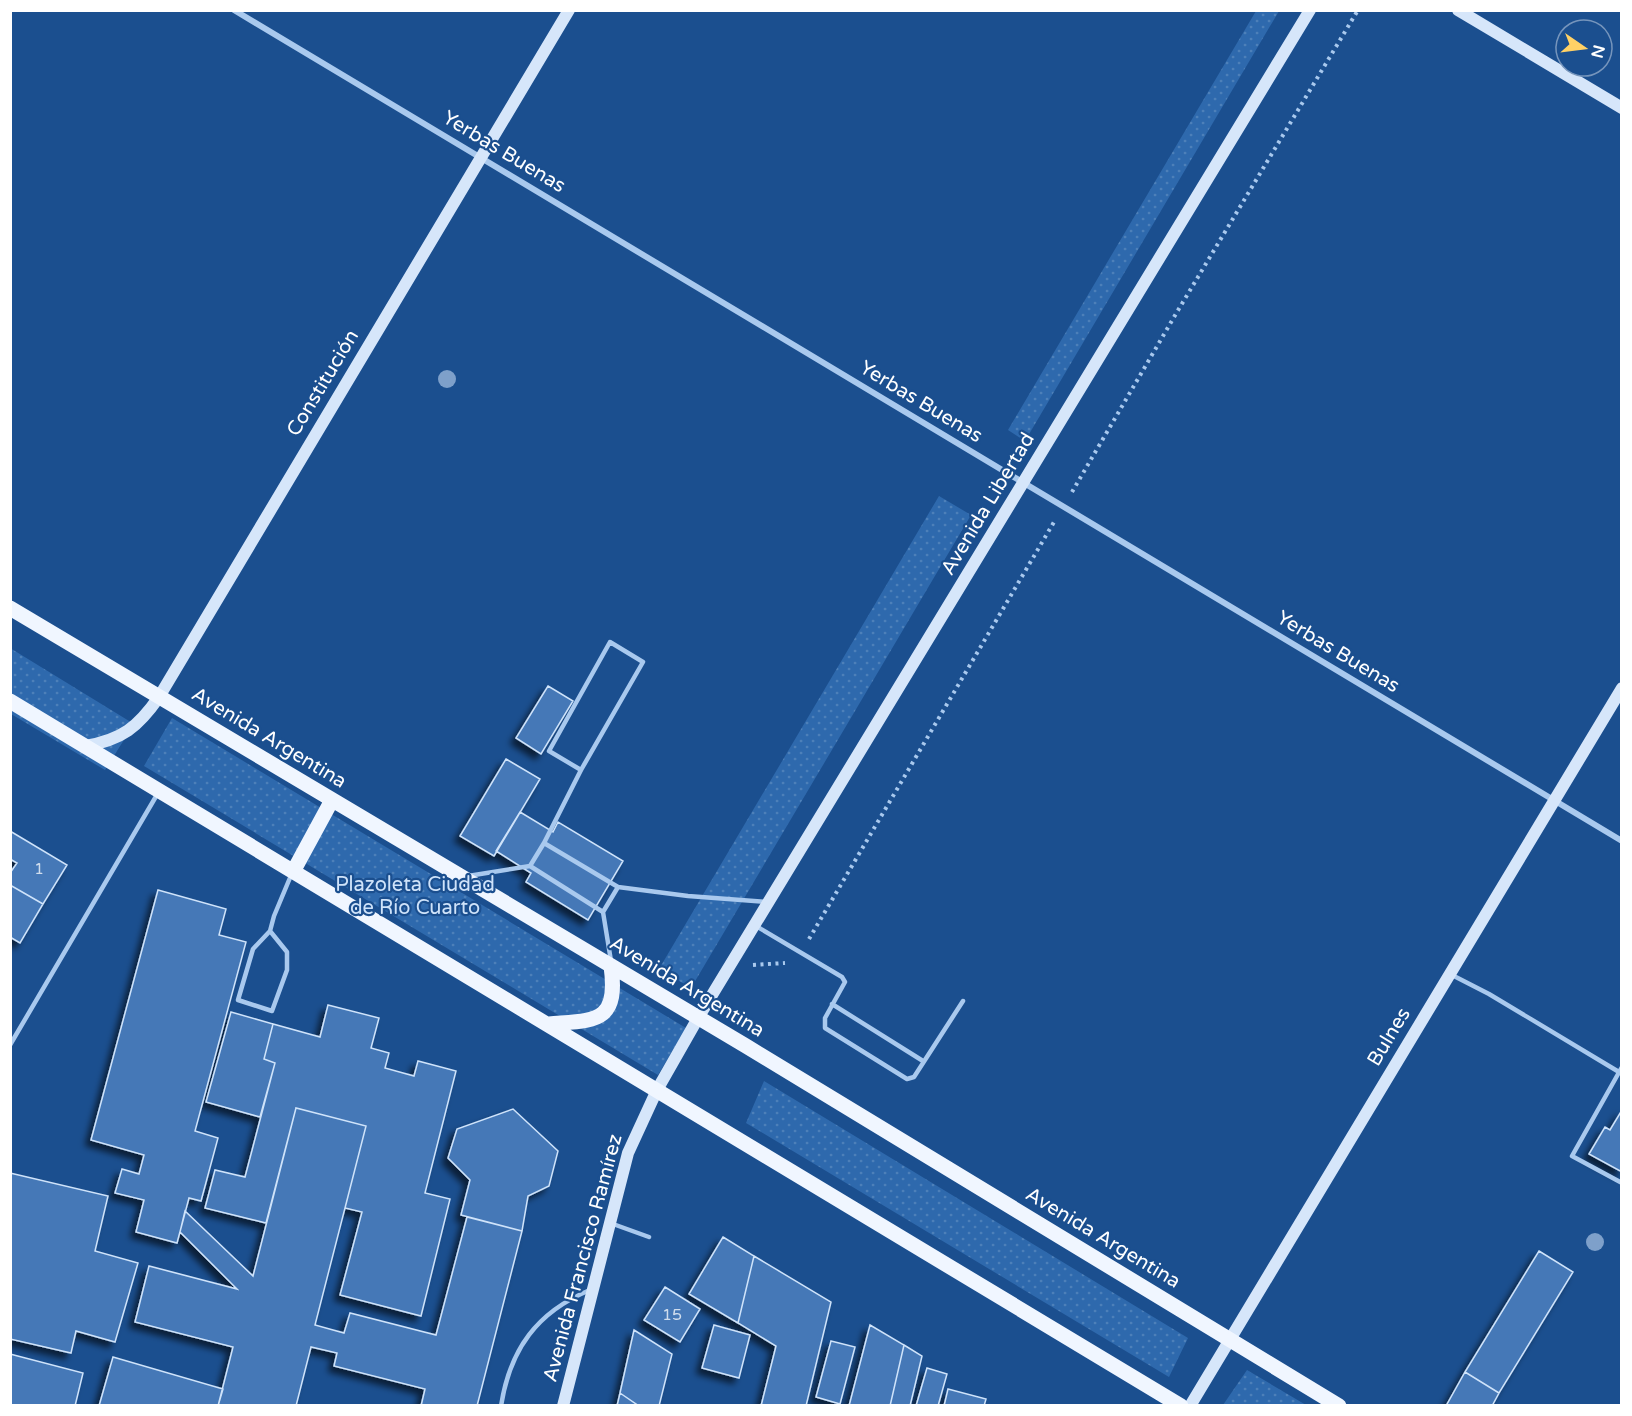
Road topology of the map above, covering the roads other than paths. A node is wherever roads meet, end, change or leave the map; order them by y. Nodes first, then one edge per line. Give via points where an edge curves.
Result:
1 (234, 10) edge
2 (569, 10) edge
3 (1310, 10) edge
4 (1458, 10) edge
5 (1622, 108) edge
6 (480, 157) junction
7 (1024, 483) junction
8 (10, 608) edge
9 (1622, 688) edge
10 (159, 697) junction
11 (10, 701) edge
12 (85, 746) junction
13 (581, 770) junction
14 (160, 790) junction
15 (332, 800) junction
16 (1554, 800) junction
17 (1622, 841) edge
18 (544, 843) junction
19 (530, 866) junction
20 (294, 870) junction
21 (462, 877) junction
22 (618, 887) junction
23 (768, 902) junction
24 (603, 912) junction
25 (754, 925) junction
26 (270, 931) junction
27 (612, 966) junction
28 (1450, 974) junction
29 (963, 1001) dead end
30 (832, 1004) junction
31 (698, 1018) junction
32 (549, 1024) junction
33 (10, 1045) edge
34 (923, 1061) junction
35 (1620, 1070) edge
36 (657, 1090) junction
37 (1622, 1183) edge
38 (610, 1223) junction
39 (649, 1237) dead end
40 (593, 1289) junction
41 (1231, 1340) junction
42 (501, 1406) edge
43 (563, 1406) edge
44 (1181, 1406) edge
45 (1190, 1406) edge
46 (1339, 1406) edge

1 - 6 street, Yerbas Buenas
2 - 6 main road, Constitución
3 - 7 main road, Avenida Libertad
4 - 5 main road
6 - 7 street, Yerbas Buenas
6 - 10 main road, Constitución
7 - 16 street, Yerbas Buenas
7 - 23 main road, Avenida Libertad
8 - 10 main road, Avenida Argentina
9 - 16 main road, Bulnes
10 - 12 main road, Constitución via 137,725 121,736
10 - 15 main road, Avenida Argentina
11 - 12 main road
12 - 14 main road
13 - 13 lane via 643,662 610,642 549,751
13 - 18 lane
14 - 20 main road
14 - 33 lane
15 - 20 main road
15 - 21 main road, Avenida Argentina
16 - 17 street, Yerbas Buenas
16 - 28 main road, Bulnes
18 - 19 lane
18 - 22 lane
19 - 21 lane
19 - 24 lane
20 - 26 lane
20 - 32 main road
21 - 27 main road, Avenida Argentina
22 - 23 lane
22 - 24 lane
23 - 25 main road, Avenida Libertad
24 - 27 lane
25 - 30 lane via 842,977 845,982
25 - 31 main road, Avenida Libertad
26 - 26 lane via 287,952 287,970 272,1011 238,1000 253,949
27 - 31 main road, Avenida Argentina
27 - 32 main road via 612,997 601,1016
28 - 35 lane
28 - 41 main road, Bulnes
29 - 34 lane
30 - 34 lane
30 - 34 lane via 825,1028 834,1034 907,1079 914,1077
31 - 36 main road, Avenida Francisco Ramírez
31 - 41 main road, Avenida Argentina
32 - 36 main road
35 - 37 lane via 1572,1156
36 - 38 main road, Avenida Francisco Ramírez via 628,1153
36 - 44 main road
38 - 39 lane
38 - 40 main road, Avenida Francisco Ramírez
40 - 42 lane via 572,1298 541,1320 526,1338 510,1369
40 - 43 main road, Avenida Francisco Ramírez
41 - 45 main road, Bulnes
41 - 46 main road, Avenida Argentina

